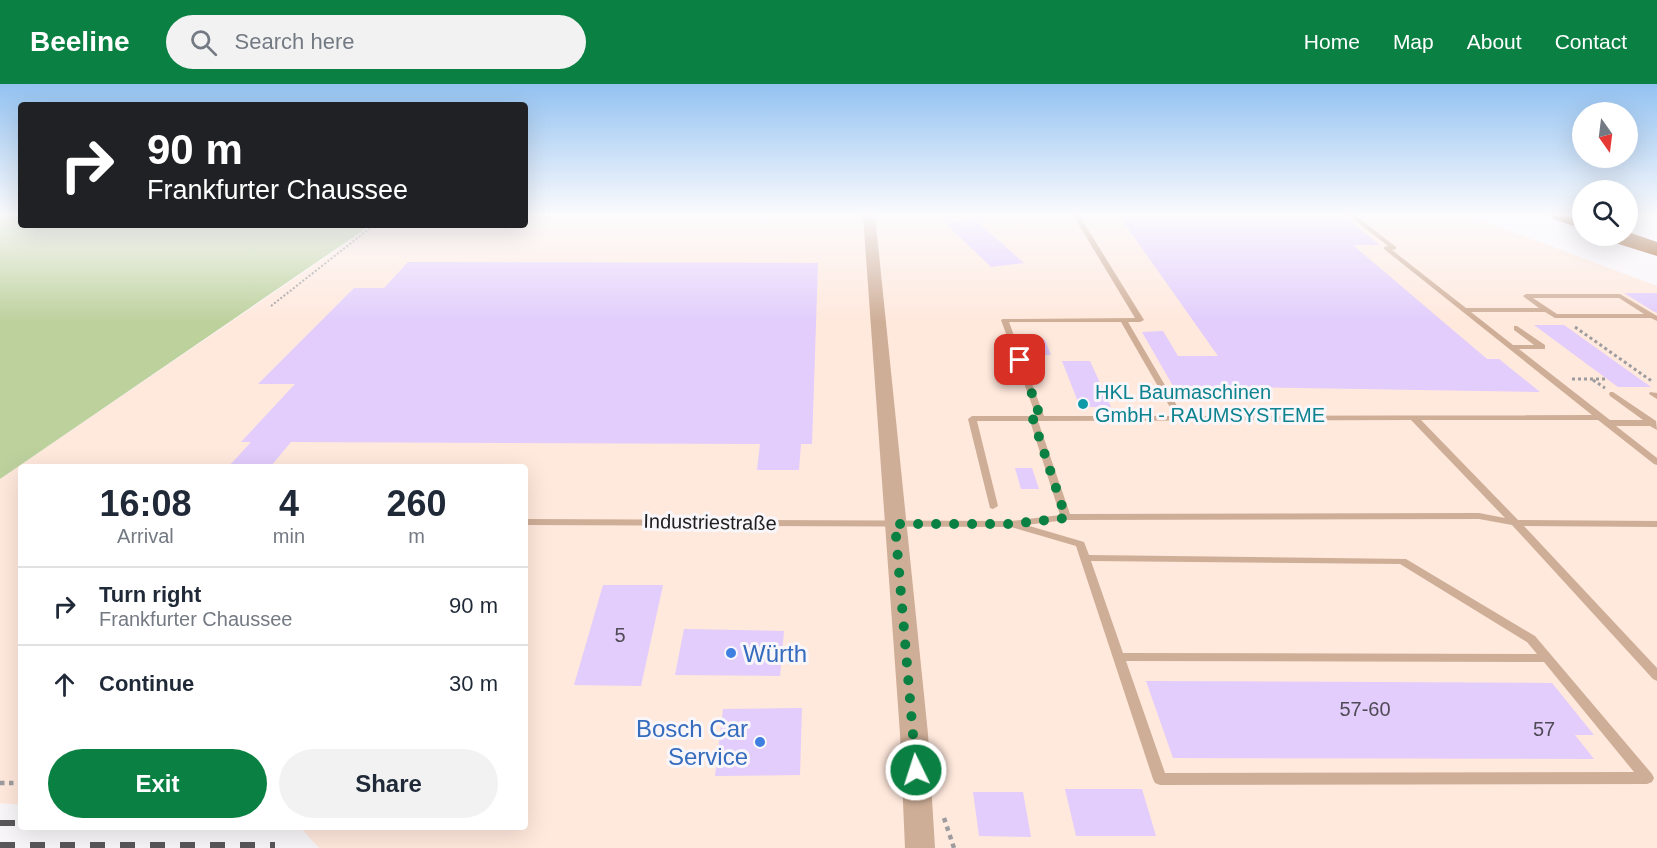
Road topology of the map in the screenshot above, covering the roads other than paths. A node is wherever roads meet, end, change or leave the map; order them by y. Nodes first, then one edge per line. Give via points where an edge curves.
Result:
1 (872, 251) edge
2 (1098, 251) edge
3 (1389, 251) edge
4 (1464, 310) junction
5 (1547, 310) junction
6 (1654, 318) edge
7 (1123, 320) junction
8 (1517, 328) dead end
9 (1511, 347) junction
10 (1613, 394) dead end
11 (1413, 417) junction
12 (1180, 418) junction
13 (1037, 419) junction
14 (1603, 420) junction
15 (1655, 424) edge
16 (1657, 462) edge
17 (993, 506) dead end
18 (1066, 518) junction
19 (528, 522) edge
20 (895, 524) junction
21 (1011, 524) junction
22 (1515, 524) junction
23 (1657, 524) edge
24 (1085, 558) junction
25 (1119, 657) junction
26 (1547, 658) junction
27 (1656, 674) edge
28 (920, 848) edge

1 - 20 street
2 - 7 lane via 1140,320
3 - 4 lane
4 - 5 lane
4 - 9 lane
5 - 6 lane via 1555,316
5 - 6 lane via 1526,296 1620,296
7 - 12 lane
7 - 13 lane via 1005,320
8 - 9 lane via 1542,347
9 - 14 lane
10 - 15 lane
11 - 12 lane
11 - 14 lane
11 - 22 lane
12 - 13 lane
13 - 17 lane via 972,419
13 - 18 lane
14 - 15 lane
14 - 16 lane
18 - 21 lane
18 - 22 lane via 1479,516
19 - 20 lane, Industriestraße
20 - 21 lane, Industriestraße
20 - 28 street
21 - 24 lane via 1080,544
22 - 23 lane
22 - 27 lane
24 - 25 lane
24 - 26 lane via 1402,561 1531,639
25 - 26 lane
25 - 26 lane via 1160,778 1647,778

